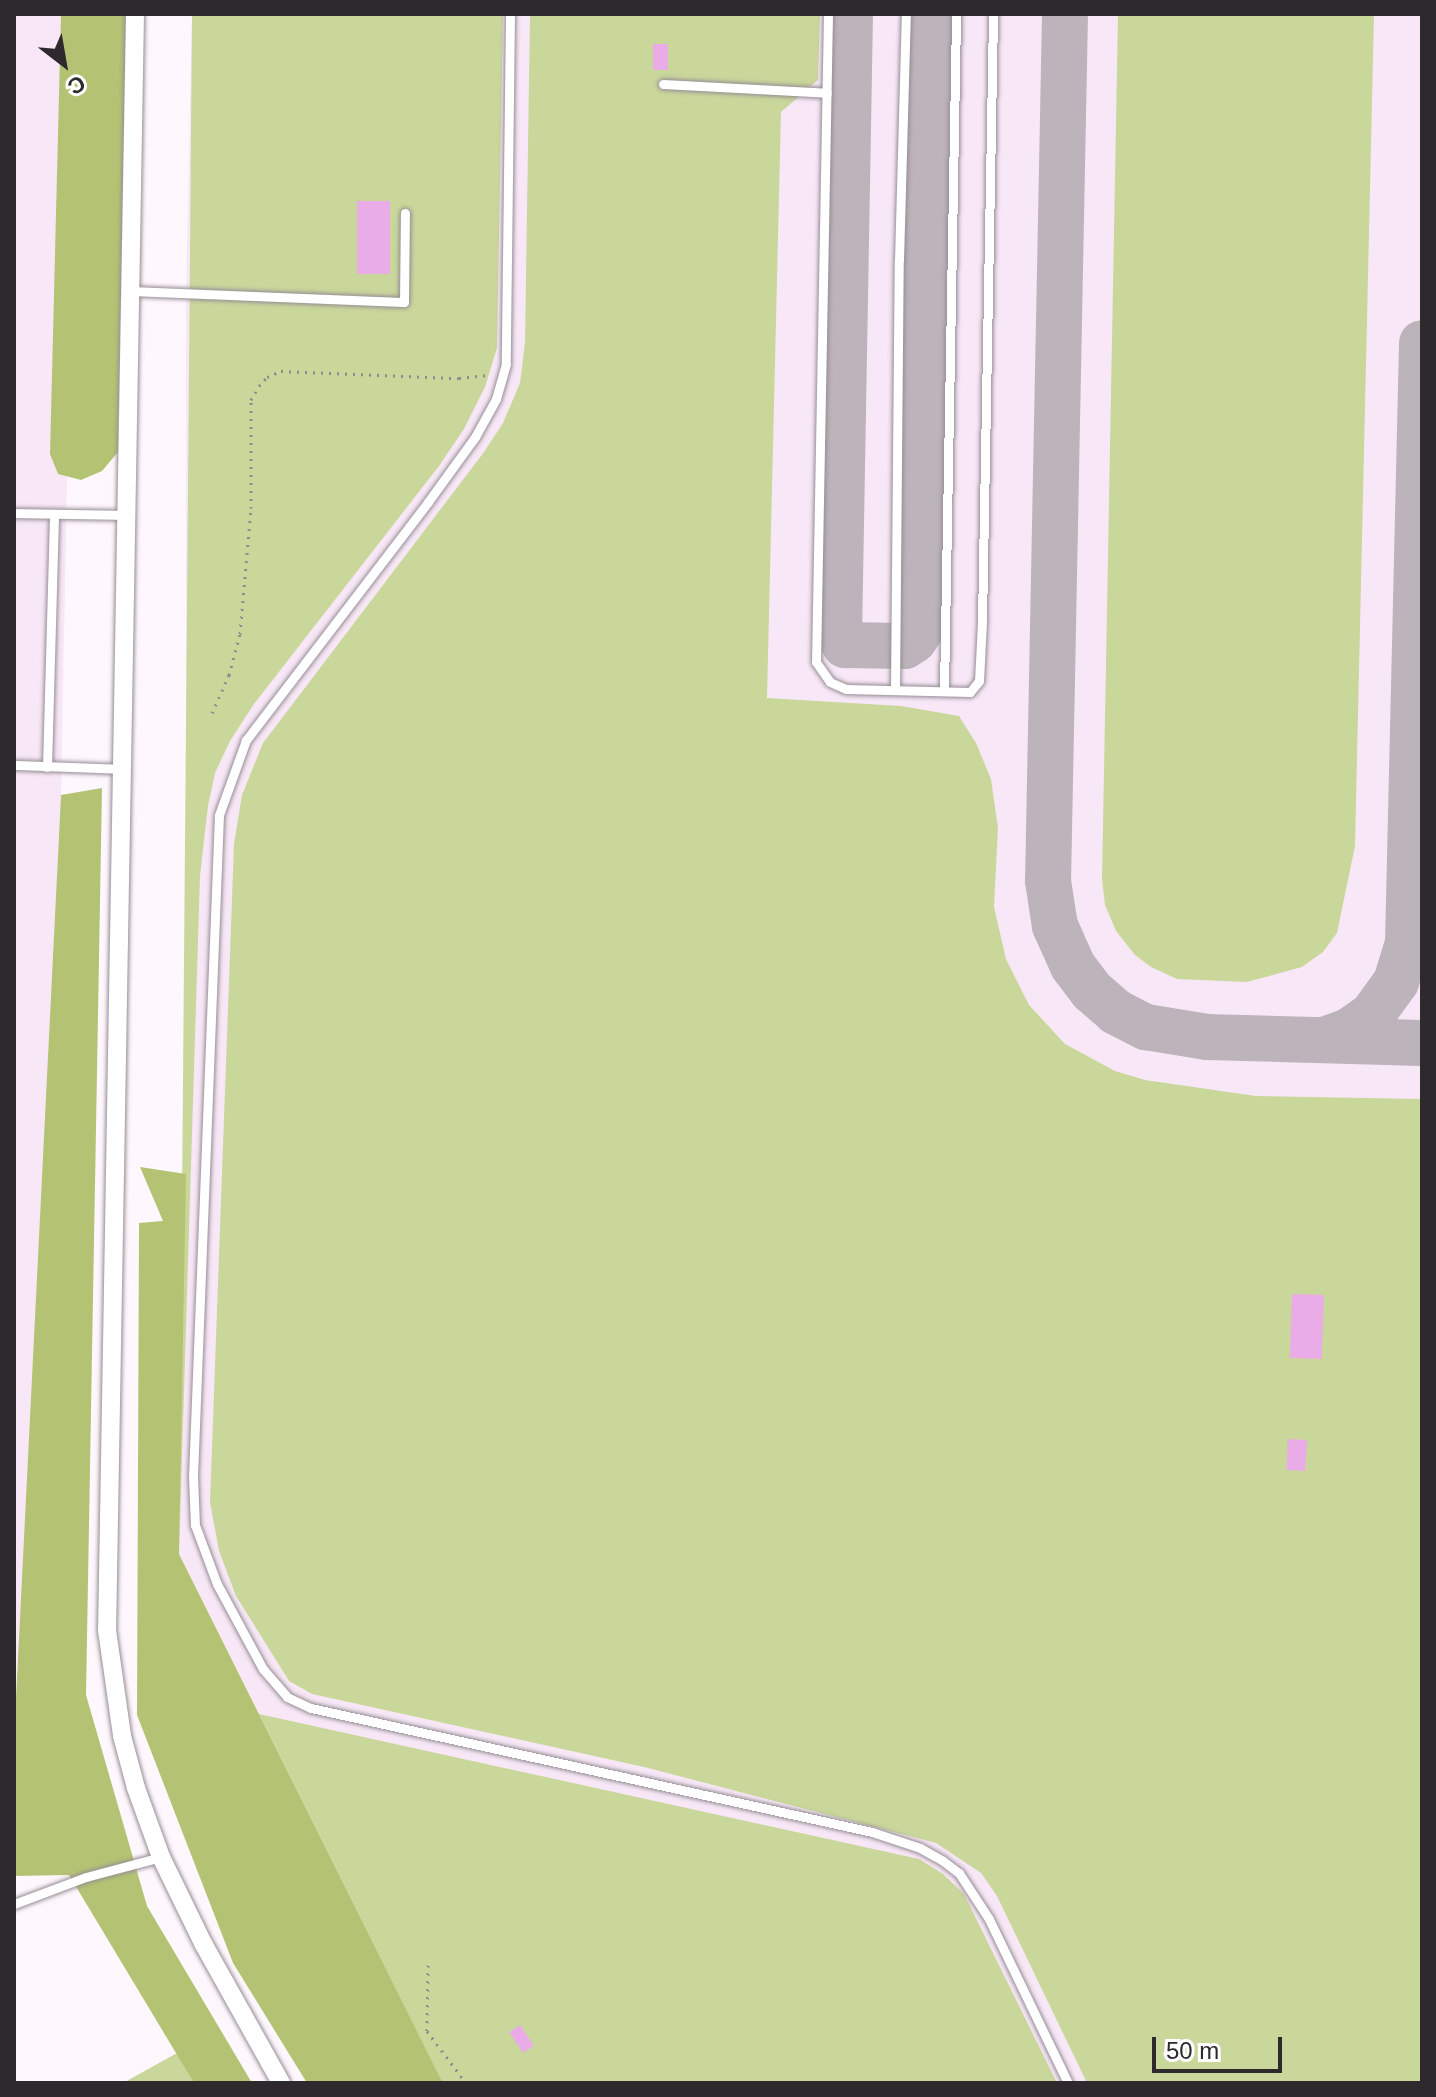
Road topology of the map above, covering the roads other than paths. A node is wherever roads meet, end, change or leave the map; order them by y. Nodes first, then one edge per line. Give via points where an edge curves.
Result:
1 (135, 14) edge
2 (510, 14) edge
3 (828, 14) edge
4 (906, 14) edge
5 (956, 14) edge
6 (993, 14) edge
7 (663, 84) dead end
8 (827, 93) junction
9 (405, 213) dead end
10 (129, 291) junction
11 (14, 513) edge
12 (54, 514) junction
13 (126, 515) junction
14 (895, 690) junction
15 (944, 691) junction
16 (14, 765) edge
17 (47, 767) junction
18 (121, 769) junction
19 (161, 1857) junction
20 (14, 1904) edge
21 (281, 2083) edge
22 (1068, 2083) edge

1 - 10 street
2 - 22 lane via 504,373 496,399 475,437 246,740 219,815 195,1525 263,1669 287,1697 311,1708 872,1832 943,1861 959,1873 989,1919
3 - 8 lane
4 - 14 lane
5 - 15 lane
6 - 15 lane via 979,681 970,692
7 - 8 lane
8 - 14 lane via 816,662 830,682 846,689
9 - 10 lane via 404,302
10 - 13 street
11 - 12 lane
12 - 13 lane
12 - 17 lane
13 - 18 street
14 - 15 lane
16 - 17 lane
17 - 18 lane
18 - 19 street via 107,1630 122,1736
19 - 20 lane
19 - 21 street

